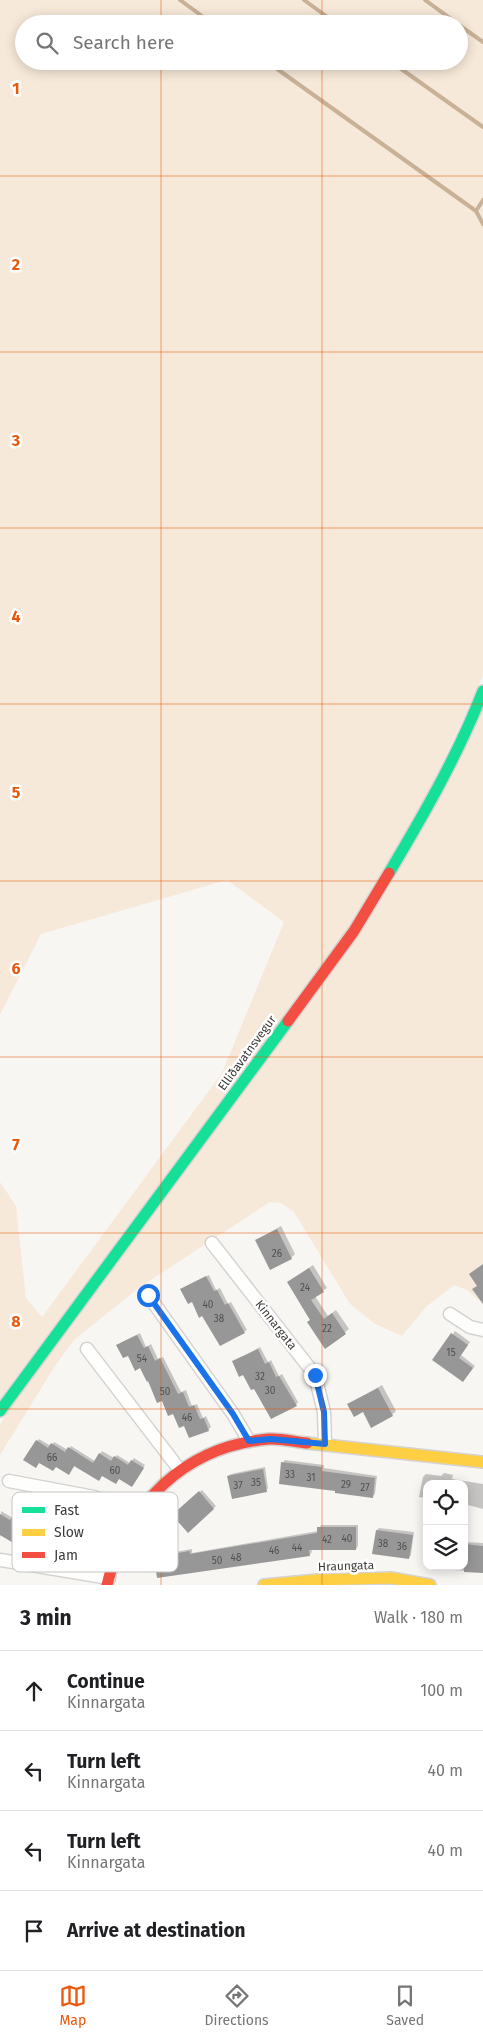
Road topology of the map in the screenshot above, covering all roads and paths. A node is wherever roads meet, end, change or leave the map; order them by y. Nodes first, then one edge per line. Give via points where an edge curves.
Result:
1 (483, 691) edge
2 (212, 1243) dead end
3 (148, 1295) dead end
4 (450, 1314) dead end
5 (483, 1330) edge
6 (87, 1349) dead end
7 (0, 1411) edge
8 (249, 1441) junction
9 (325, 1444) junction
10 (483, 1462) edge
11 (179, 1469) junction
12 (9, 1480) dead end
13 (66, 1492) edge
14 (154, 1492) edge
15 (59, 1572) edge
16 (108, 1582) edge
17 (264, 1585) edge
18 (430, 1585) edge

1 - 7 main road, Elliðavatnsvegur via 428,808 354,931
2 - 9 street, Kinnargata via 315,1375 324,1412
3 - 8 street
4 - 5 street via 470,1327
6 - 11 street
8 - 9 main road via 271,1439
8 - 11 main road via 208,1453
9 - 10 main road
11 - 14 main road
12 - 13 street
15 - 16 street
17 - 18 main road, Hraungata via 391,1578

